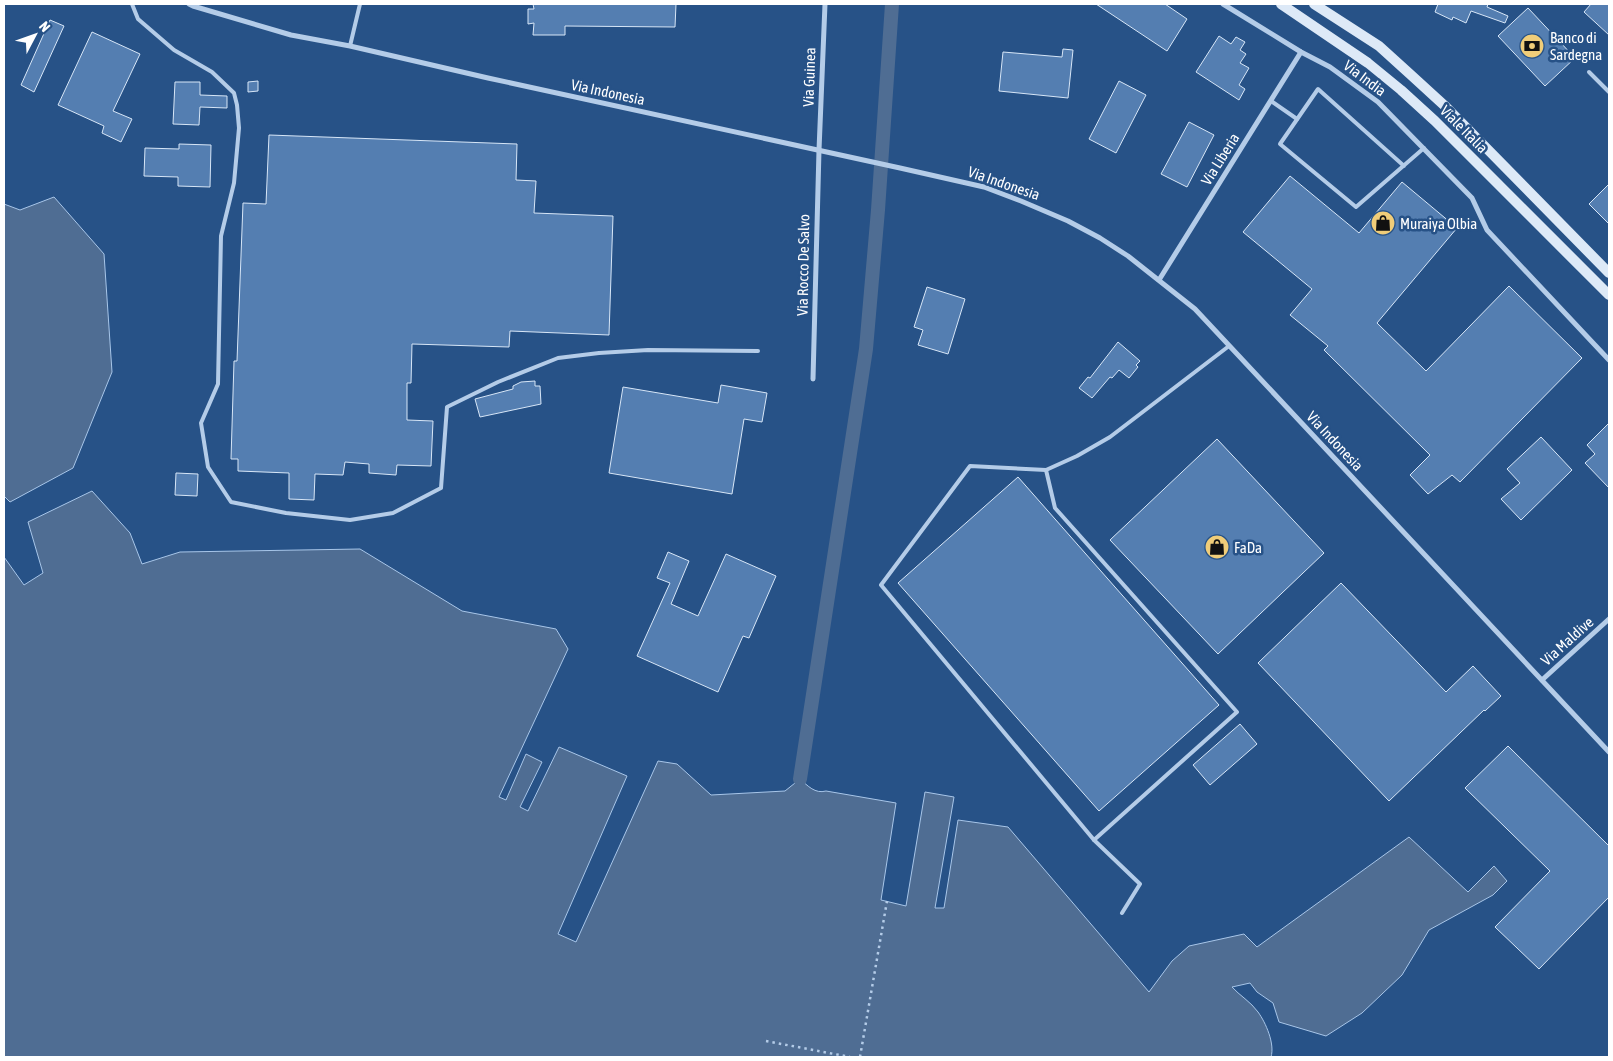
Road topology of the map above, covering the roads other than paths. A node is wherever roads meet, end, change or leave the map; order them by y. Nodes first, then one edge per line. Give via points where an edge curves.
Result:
1 (132, 4) edge
2 (189, 4) edge
3 (360, 4) edge
4 (825, 4) edge
5 (1223, 4) edge
6 (1280, 4) edge
7 (1314, 4) edge
8 (350, 46) junction
9 (1302, 52) junction
10 (1589, 72) dead end
11 (1609, 92) edge
12 (1271, 101) junction
13 (1297, 119) junction
14 (1424, 148) junction
15 (819, 150) junction
16 (1404, 166) junction
17 (1609, 273) edge
18 (1159, 280) junction
19 (1609, 295) edge
20 (1229, 346) junction
21 (758, 351) dead end
22 (1609, 360) edge
23 (813, 379) dead end
24 (1046, 470) junction
25 (1609, 619) edge
26 (1542, 680) junction
27 (1609, 752) edge
28 (1094, 840) junction
29 (1122, 913) dead end

1 - 21 lane via 138,19 174,50 212,72 234,92 237,105 239,128 234,183 221,236 218,384 201,423 208,468 231,502 286,514 350,520 392,513 441,488 447,407 498,382 558,358 599,353
2 - 8 street, Via Indonesia via 292,35
3 - 8 lane
4 - 15 street, Via Guinea
5 - 9 street, Via India
6 - 19 main road, Viale Italia via 1368,63 1401,90
7 - 17 main road, Viale Italia via 1379,46 1411,75
8 - 15 street, Via Indonesia
9 - 12 street, Via Liberia
9 - 14 street, Via India via 1337,72 1378,102
10 - 11 lane
12 - 13 lane
12 - 18 street, Via Liberia
13 - 16 lane via 1318,89
13 - 16 lane via 1280,144 1356,207
14 - 16 lane
14 - 22 street, Via India via 1472,198 1487,230
15 - 18 street, Via Indonesia via 984,187 1021,200 1068,221 1128,256
15 - 23 street, Via Rocco De Salvo
18 - 20 street, Via Indonesia via 1195,309
20 - 24 lane via 1110,437
20 - 26 street, Via Indonesia
24 - 28 lane via 1055,508 1237,712
24 - 28 lane via 970,466 881,585
25 - 26 street, Via Maldive
26 - 27 street, Via Indonesia
28 - 29 lane via 1140,884

